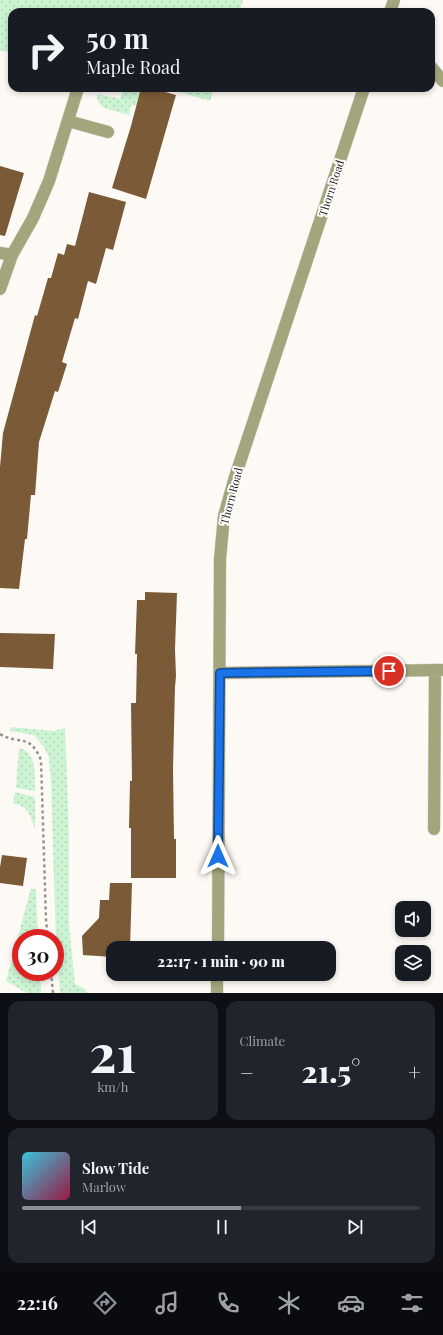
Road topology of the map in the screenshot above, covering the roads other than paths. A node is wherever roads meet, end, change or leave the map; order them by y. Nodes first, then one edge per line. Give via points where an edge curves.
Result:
1 (435, 72) edge
2 (443, 81) edge
3 (77, 92) edge
4 (363, 92) edge
5 (68, 120) junction
6 (108, 132) dead end
7 (6, 254) edge
8 (0, 289) edge
9 (439, 670) edge
10 (220, 673) junction
11 (434, 829) dead end
12 (218, 941) edge
13 (218, 981) edge
14 (217, 993) edge

1 - 2 street
3 - 5 street
4 - 10 street, Thorn Road via 224,516 220,559
5 - 6 street
5 - 7 street via 44,194 33,218
7 - 8 street
9 - 10 street
9 - 11 street
10 - 12 street, Thorn Road
13 - 14 street

